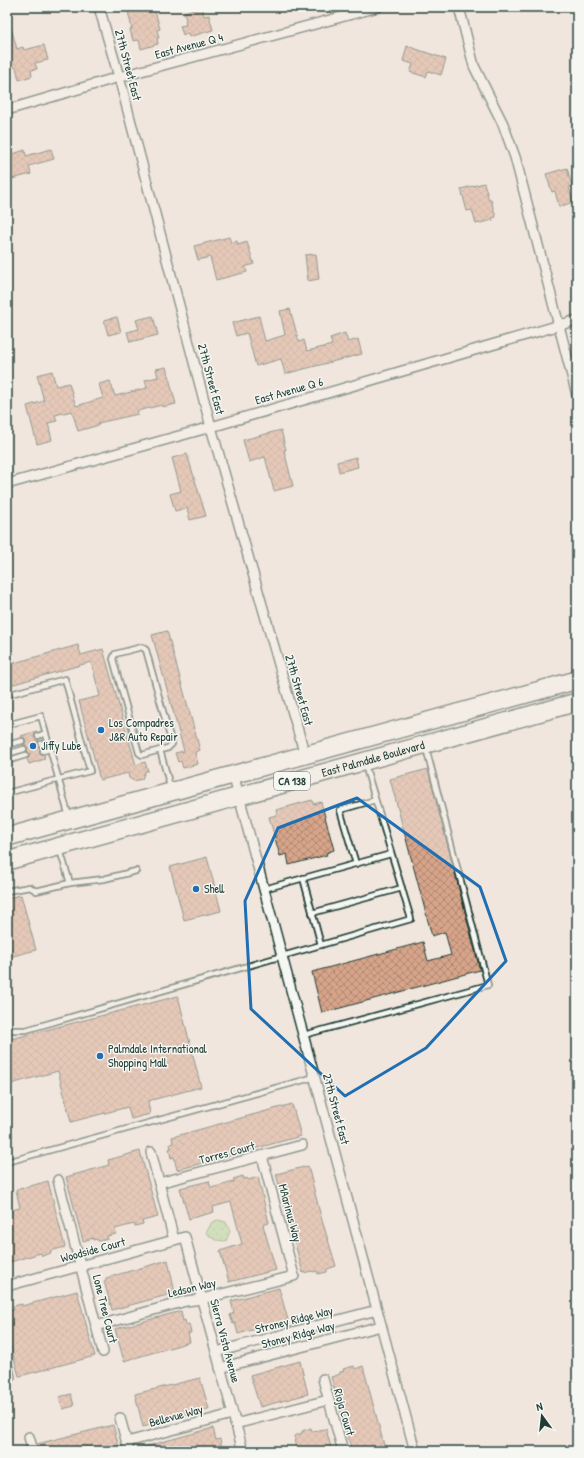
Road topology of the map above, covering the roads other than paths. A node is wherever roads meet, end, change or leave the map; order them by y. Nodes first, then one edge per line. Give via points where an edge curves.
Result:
1 (99, 7) edge
2 (378, 7) edge
3 (459, 7) edge
4 (119, 77) junction
5 (7, 110) edge
6 (577, 320) edge
7 (558, 325) junction
8 (577, 395) edge
9 (211, 427) junction
10 (7, 484) edge
11 (577, 680) edge
12 (7, 695) edge
13 (577, 702) edge
14 (7, 725) edge
15 (46, 733) junction
16 (38, 736) dead end
17 (22, 741) dead end
18 (48, 742) junction
19 (41, 744) dead end
20 (7, 745) edge
21 (425, 745) junction
22 (24, 749) dead end
23 (50, 749) junction
24 (160, 750) junction
25 (43, 751) dead end
26 (7, 754) edge
27 (26, 755) dead end
28 (305, 755) junction
29 (7, 761) edge
30 (364, 761) junction
31 (234, 774) junction
32 (58, 779) junction
33 (171, 791) junction
34 (7, 792) edge
35 (240, 796) junction
36 (375, 800) junction
37 (70, 819) junction
38 (7, 837) edge
39 (59, 846) junction
40 (391, 854) junction
41 (7, 861) edge
42 (356, 864) junction
43 (136, 871) dead end
44 (303, 878) junction
45 (70, 883) junction
46 (402, 888) junction
47 (264, 889) junction
48 (7, 892) edge
49 (312, 913) junction
50 (321, 945) junction
51 (283, 956) junction
52 (7, 960) edge
53 (9, 971) dead end
54 (7, 1030) edge
55 (304, 1035) junction
56 (315, 1077) junction
57 (302, 1145) dead end
58 (151, 1152) dead end
59 (262, 1156) junction
60 (7, 1162) edge
61 (58, 1180) dead end
62 (159, 1184) junction
63 (185, 1237) joint
64 (174, 1240) junction
65 (81, 1266) junction
66 (294, 1276) joint
67 (7, 1286) edge
68 (202, 1299) junction
69 (378, 1310) junction
70 (96, 1326) junction
71 (381, 1326) junction
72 (103, 1352) dead end
73 (216, 1352) junction
74 (7, 1366) edge
75 (220, 1368) junction
76 (10, 1377) dead end
77 (323, 1379) dead end
78 (328, 1400) junction
79 (232, 1414) junction
80 (120, 1418) dead end
81 (235, 1424) junction
82 (29, 1437) dead end
83 (127, 1442) junction
84 (33, 1451) edge
85 (129, 1451) edge
86 (242, 1451) edge
87 (343, 1451) edge
88 (415, 1451) edge

1 - 4 street, 27th Street East
2 - 4 street, East Avenue Q 4
3 - 7 street via 474,66 503,124 515,158
4 - 5 street, East Avenue Q 4
4 - 9 street, 27th Street East
6 - 7 street, East Avenue Q 6
7 - 8 street
7 - 9 street, East Avenue Q 6
9 - 10 street, East Avenue Q 6
9 - 28 street, 27th Street East
11 - 28 highway, East Palmdale Boulevard / CA 138
12 - 32 lane via 65,679 90,771
13 - 21 highway, East Palmdale Boulevard / CA 138
14 - 15 lane via 41,716
15 - 16 lane
15 - 18 lane
17 - 20 lane
18 - 19 lane
18 - 23 lane
21 - 30 highway, East Palmdale Boulevard / CA 138
21 - 55 lane via 488,985
22 - 26 lane
23 - 25 lane
23 - 32 lane
24 - 24 lane via 172,744 146,650 142,647 115,654 113,659 139,753 142,755
24 - 33 lane
27 - 29 lane
28 - 31 highway, East Palmdale Boulevard / CA 138
30 - 35 highway, East Palmdale Boulevard / CA 138
30 - 36 lane
31 - 33 highway, East Palmdale Boulevard / CA 138
31 - 35 street, 27th Street East
32 - 34 lane
32 - 37 lane
33 - 37 highway, East Palmdale Boulevard / CA 138
35 - 39 highway, East Palmdale Boulevard / CA 138
35 - 47 street, 27th Street East
36 - 40 lane
36 - 42 lane via 340,810
37 - 38 highway, East Palmdale Boulevard / CA 138
39 - 41 highway, East Palmdale Boulevard / CA 138
39 - 45 lane
40 - 42 lane
40 - 46 lane
42 - 44 lane
43 - 45 lane via 104,880
44 - 47 lane
44 - 49 lane
45 - 48 lane via 36,891 30,887
46 - 49 lane
46 - 50 lane via 411,919
47 - 51 street, 27th Street East
49 - 50 lane
50 - 51 lane
51 - 54 lane via 26,1030
51 - 55 street, 27th Street East
52 - 53 lane
55 - 56 street, 27th Street East
56 - 60 lane
56 - 69 street, 27th Street East
57 - 59 street, Torres Court
58 - 62 street
59 - 62 street, Torres Court
59 - 66 street, MAarinus Way
61 - 65 street, Lone Tree Court
62 - 64 street
63 - 64 street, Woodside Court
63 - 68 street, Sierra Vista Avenue
64 - 65 street, Woodside Court
65 - 67 street, Woodside Court
65 - 70 street, Lone Tree Court
66 - 68 street, Ledson Way
68 - 70 street, Ledson Way via 186,1301
68 - 73 street, Sierra Vista Avenue
69 - 71 street, 27th Street East
69 - 73 street, Stroney Ridge Way
70 - 72 street, Lone Tree Court
71 - 75 street, Stoney Ridge Way
71 - 88 street, 27th Street East
73 - 75 street, Sierra Vista Avenue
74 - 76 street
75 - 79 street, Sierra Vista Avenue
77 - 78 street, Rioja Court
78 - 81 street
78 - 87 street, Rioja Court
79 - 81 street, Sierra Vista Avenue
79 - 83 street, Bellevue Way
80 - 83 street
81 - 86 street, Sierra Vista Avenue
82 - 84 street
83 - 85 street

